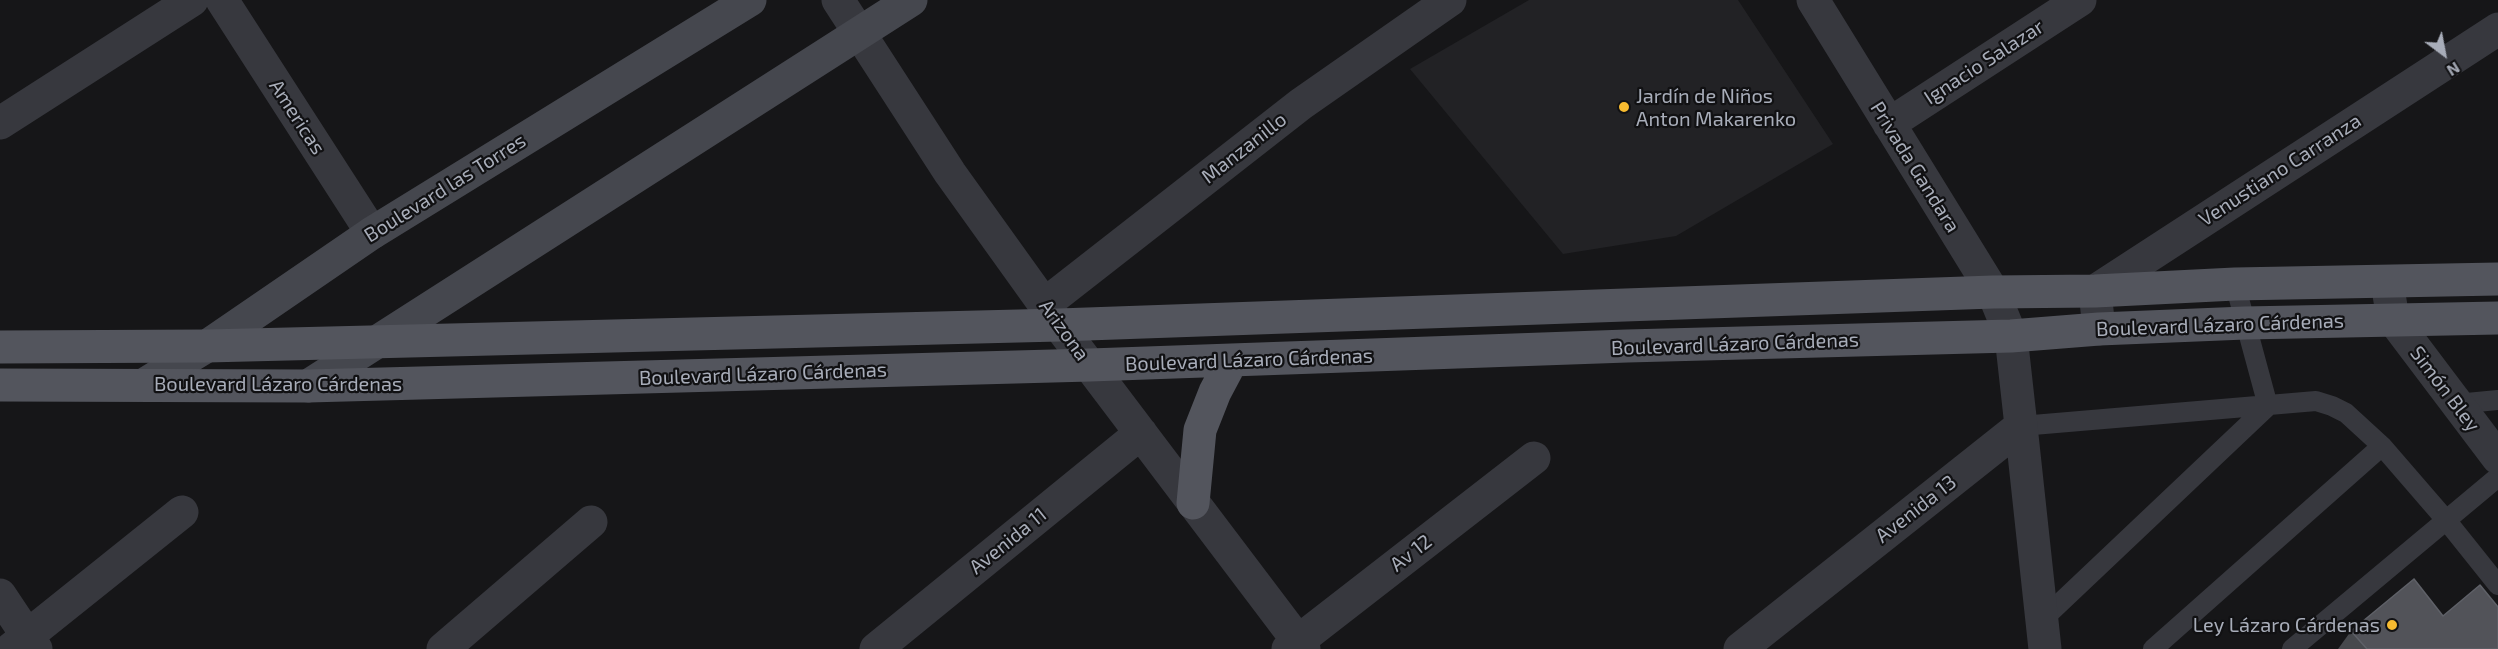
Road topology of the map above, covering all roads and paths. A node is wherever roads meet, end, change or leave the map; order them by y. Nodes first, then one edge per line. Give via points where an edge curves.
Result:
1 (192, 0) edge
2 (222, 0) edge
3 (750, 0) edge
4 (838, 0) edge
5 (910, 0) edge
6 (1449, 0) edge
7 (1813, 0) edge
8 (2080, 0) edge
9 (2498, 29) edge
10 (859, 32) junction
11 (0, 123) edge
12 (1888, 124) junction
13 (372, 233) junction
14 (2498, 279) edge
15 (2387, 282) junction
16 (2235, 284) junction
17 (2095, 291) junction
18 (1993, 292) junction
19 (1052, 314) junction
20 (2498, 318) edge
21 (2393, 320) junction
22 (2245, 323) junction
23 (2099, 329) junction
24 (2011, 336) junction
25 (377, 343) junction
26 (207, 346) junction
27 (0, 347) edge
28 (1232, 360) junction
29 (1090, 365) junction
30 (145, 384) junction
31 (0, 385) edge
32 (308, 386) junction
33 (2498, 400) edge
34 (2456, 404) junction
35 (2268, 406) junction
36 (2021, 426) junction
37 (1141, 434) junction
38 (2382, 446) junction
39 (1534, 458) dead end
40 (2498, 459) edge
41 (2498, 477) edge
42 (1193, 503) junction
43 (182, 512) dead end
44 (2446, 520) junction
45 (591, 522) dead end
46 (2498, 585) edge
47 (0, 596) edge
48 (2043, 635) edge
49 (25, 645) edge
50 (1297, 646) edge
51 (442, 649) edge
52 (876, 649) edge
53 (1740, 649) edge
54 (2153, 649) edge
55 (2292, 649) edge

1 - 11 street
2 - 13 street, Americas
3 - 13 street, Boulevard las Torres
4 - 10 street, Arizona
5 - 10 street
6 - 19 street, Manzanillo via 1300,104
7 - 12 street, Privada Gandara
8 - 12 street, Ignacio Salazar
9 - 17 street, Venustiano Carranza
10 - 19 street, Arizona via 950,173
10 - 25 street
12 - 18 street, Privada Gandara
13 - 26 street, Boulevard las Torres
14 - 15 main road, Boulevard Lázaro Cárdenas
15 - 16 main road, Boulevard Lázaro Cárdenas
15 - 21 street
16 - 17 main road, Boulevard Lázaro Cárdenas
16 - 22 lane
17 - 18 main road, Boulevard Lázaro Cárdenas
17 - 23 street
18 - 19 main road, Boulevard Lázaro Cárdenas
18 - 24 street, Privada Gandara
19 - 25 main road, Boulevard Lázaro Cárdenas
19 - 29 street, Arizona
20 - 21 main road, Boulevard Lázaro Cárdenas
21 - 22 main road, Boulevard Lázaro Cárdenas
21 - 34 street, Simón Bley
22 - 23 main road, Boulevard Lázaro Cárdenas
22 - 35 lane
23 - 24 main road, Boulevard Lázaro Cárdenas
24 - 28 main road, Boulevard Lázaro Cárdenas
24 - 36 street
25 - 26 main road, Boulevard Lázaro Cárdenas
25 - 32 street
26 - 27 main road, Boulevard Lázaro Cárdenas
26 - 30 street, Boulevard las Torres
28 - 29 main road, Boulevard Lázaro Cárdenas
28 - 42 main road via 1200,430
29 - 32 main road, Boulevard Lázaro Cárdenas
29 - 37 street, Arizona
30 - 31 main road, Boulevard Lázaro Cárdenas
30 - 32 main road, Boulevard Lázaro Cárdenas
33 - 34 lane
34 - 40 street, Simón Bley
35 - 36 lane
35 - 38 lane via 2316,401 2332,406 2346,413
35 - 48 lane
36 - 48 street
36 - 53 street, Avenida 13
37 - 42 street, Arizona
37 - 52 street, Avenida 11
38 - 44 lane
38 - 54 lane
39 - 50 street, Av 12
41 - 44 lane
42 - 50 street, Arizona
43 - 49 street
44 - 46 lane
44 - 55 lane
45 - 51 street
47 - 49 street

